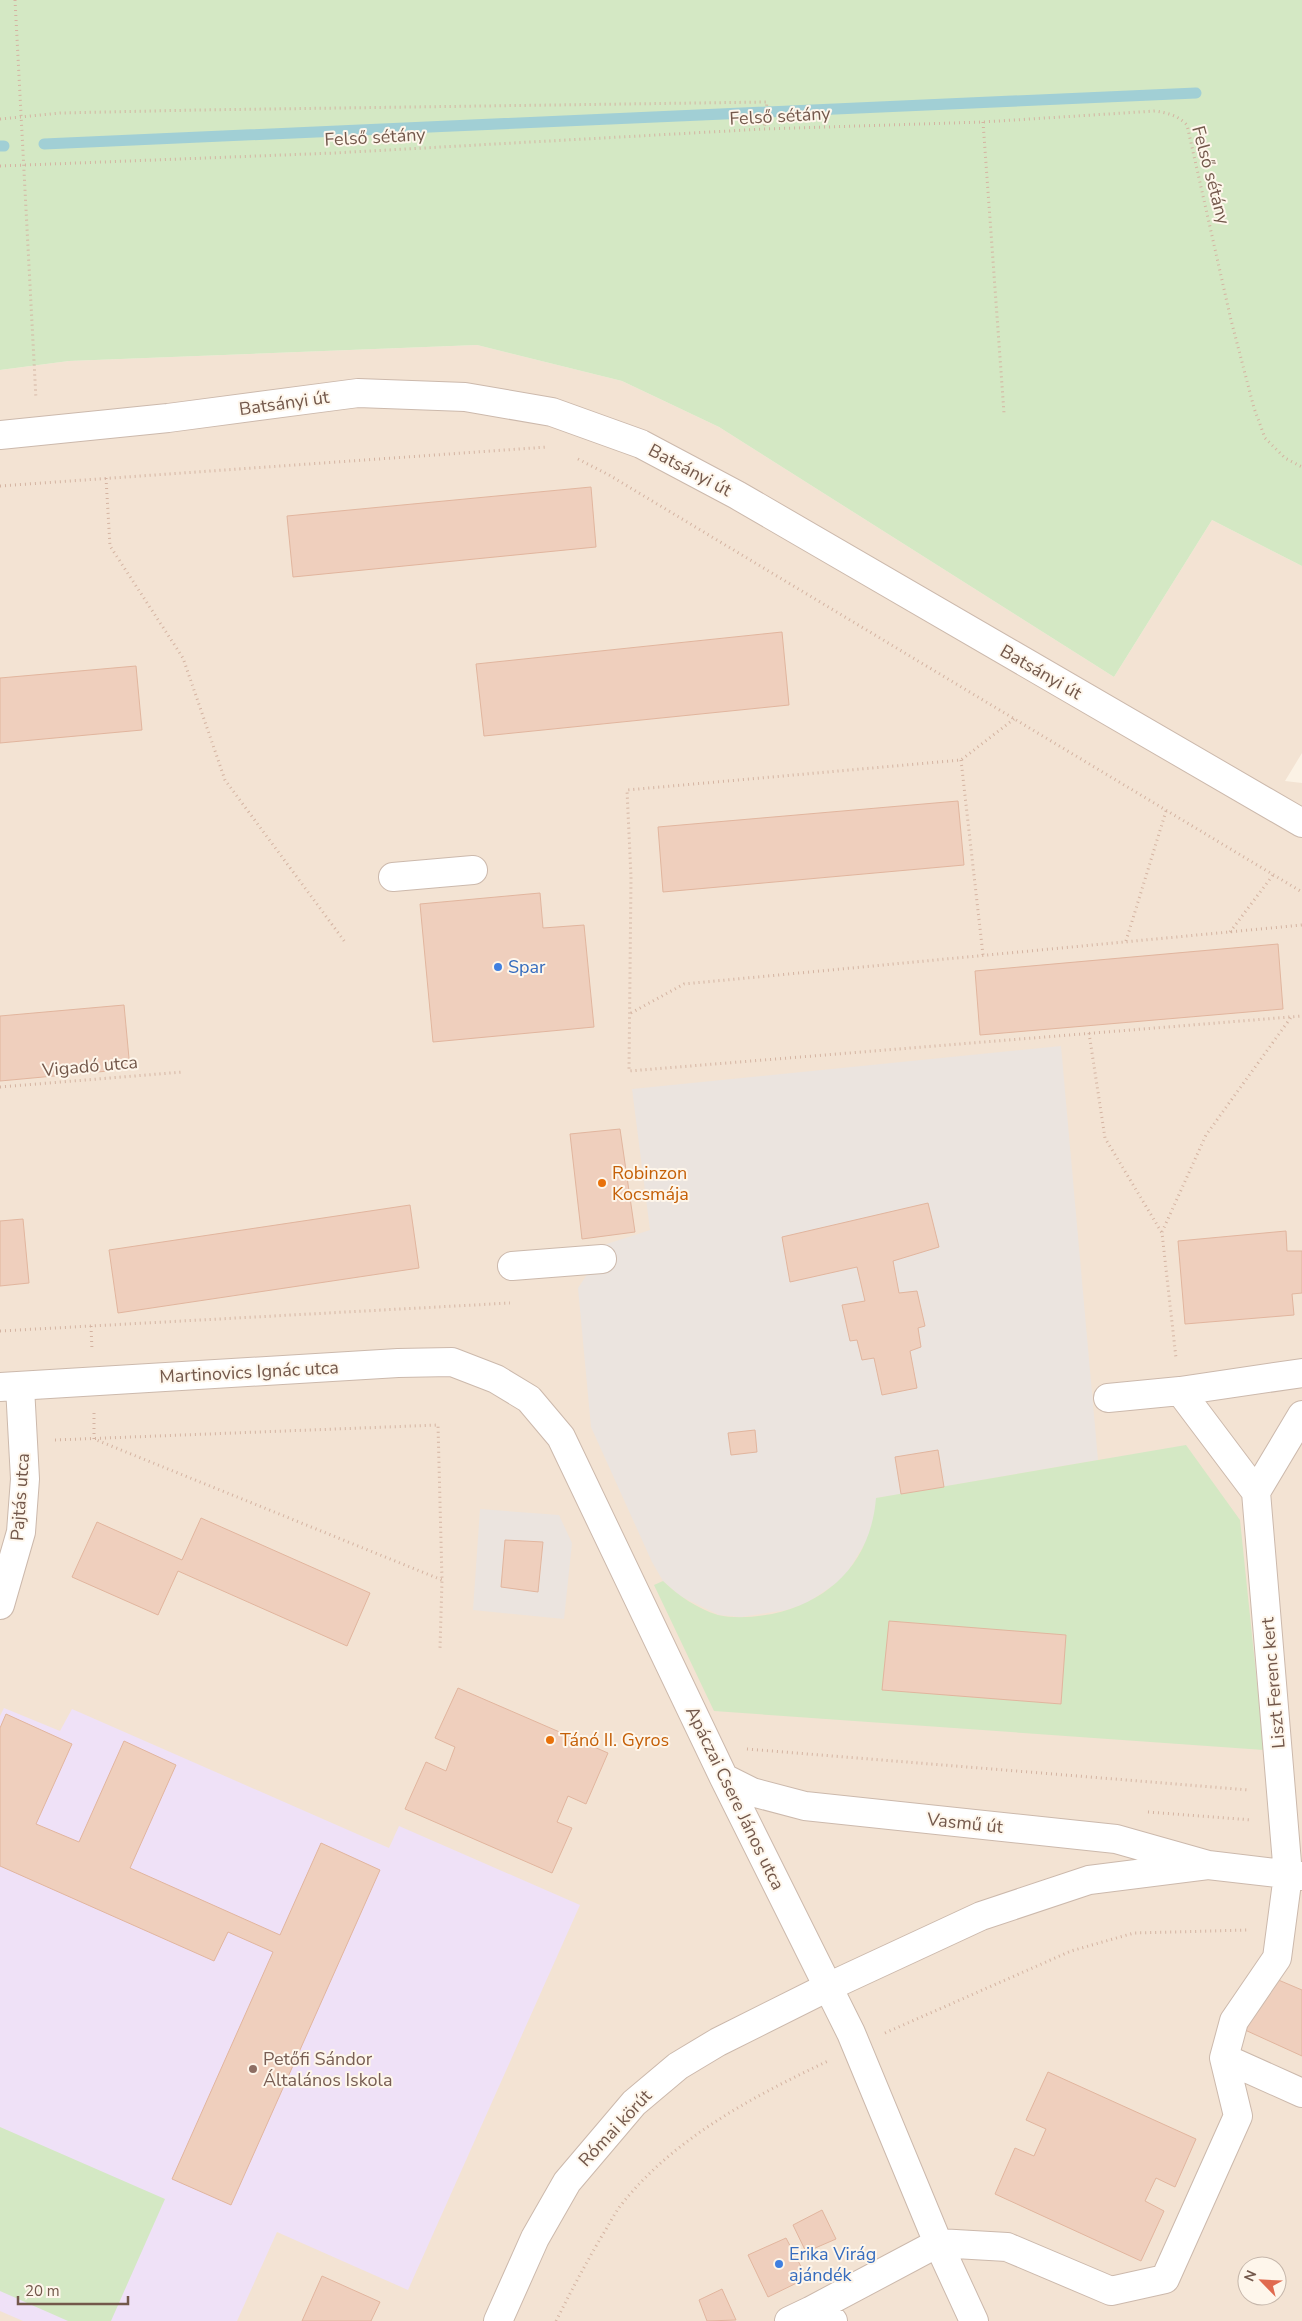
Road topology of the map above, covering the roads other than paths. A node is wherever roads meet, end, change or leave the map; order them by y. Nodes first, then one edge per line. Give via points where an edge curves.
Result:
1 (0, 435) edge
2 (1302, 823) edge
3 (473, 870) dead end
4 (393, 876) dead end
5 (602, 1259) dead end
6 (512, 1266) dead end
7 (1302, 1373) edge
8 (496, 1379) joint
9 (10, 1387) edge
10 (1180, 1391) junction
11 (1108, 1398) dead end
12 (1302, 1415) edge
13 (1256, 1492) junction
14 (0, 1606) edge
15 (724, 1778) junction
16 (1208, 1866) junction
17 (1295, 1875) edge
18 (828, 1987) junction
19 (1224, 2058) junction
20 (1302, 2093) edge
21 (938, 2243) junction
22 (811, 2318) edge
23 (498, 2321) edge
24 (974, 2321) edge

1 - 2 street, Batsányi út via 168,418 358,393 465,398 552,412 641,444 737,495
3 - 4 street
5 - 6 street
7 - 10 street
8 - 9 street, Martinovics Ignác utca via 452,1362
8 - 15 street, Apáczai Csere János utca via 529,1399 561,1437
9 - 14 street, Pajtás utca via 24,1441 25,1479 22,1532
10 - 11 street
10 - 13 street
12 - 13 street
13 - 17 street, Liszt Ferenc kert via 1282,1793
15 - 16 street, Vasmű út via 752,1792 805,1806 1116,1839
15 - 18 street, Apáczai Csere János utca
16 - 17 street, Vasmű út
16 - 18 street, Vasmű út via 1089,1880 981,1916
17 - 19 street, Liszt Ferenc kert via 1277,1958 1234,2021
18 - 21 street, Apáczai Csere János utca via 862,2059
18 - 23 street, Római körút via 710,2046 678,2066 634,2103 567,2182 535,2238
19 - 20 street
19 - 21 street via 1238,2116 1165,2279 1111,2290 1006,2247
21 - 22 street
21 - 24 street, Apáczai Csere János utca

